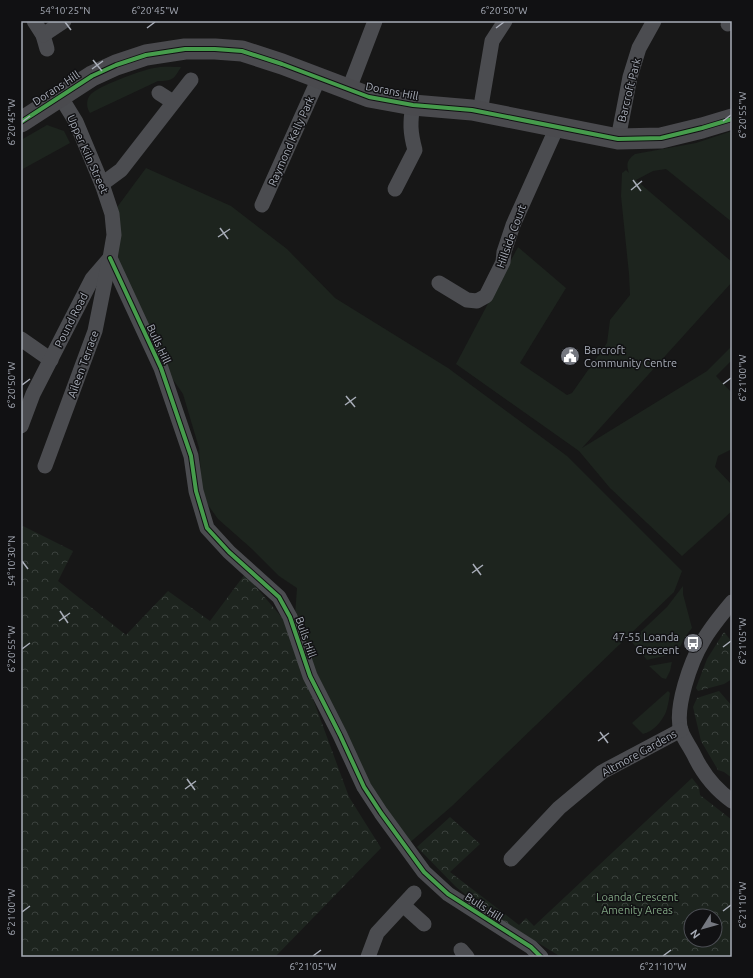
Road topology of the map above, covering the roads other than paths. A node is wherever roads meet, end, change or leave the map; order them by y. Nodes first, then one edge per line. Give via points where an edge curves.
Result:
1 (34, 21) edge
2 (64, 21) edge
3 (375, 21) edge
4 (505, 21) edge
5 (654, 21) edge
6 (320, 78) junction
7 (191, 80) dead end
8 (349, 89) junction
9 (159, 93) dead end
10 (60, 96) junction
11 (173, 102) junction
12 (413, 105) junction
13 (480, 112) junction
14 (732, 119) edge
15 (21, 122) edge
16 (557, 127) junction
17 (618, 139) junction
18 (102, 184) junction
19 (395, 189) dead end
20 (262, 205) dead end
21 (110, 258) junction
22 (439, 283) dead end
23 (21, 339) edge
24 (51, 360) junction
25 (21, 426) edge
26 (45, 466) dead end
27 (732, 602) edge
28 (681, 730) junction
29 (732, 801) edge
30 (511, 859) dead end
31 (414, 893) dead end
32 (404, 904) junction
33 (424, 924) dead end
34 (368, 957) edge
35 (541, 957) edge

1 - 2 street via 45,42
3 - 8 street
4 - 13 street via 492,41
5 - 17 street, Barcroft Park via 639,48 630,77
6 - 8 street, Dorans Hill
6 - 10 street, Dorans Hill via 242,51 186,50 146,55 116,65
6 - 20 street, Raymond Kelly Park
7 - 11 street
8 - 12 street, Dorans Hill via 369,97
9 - 11 street
10 - 15 street, Dorans Hill
10 - 18 street, Upper Kiln Street via 76,122
11 - 18 street via 121,170
12 - 13 street, Dorans Hill
12 - 19 street via 410,132 414,150
13 - 16 street, Dorans Hill
14 - 17 street, Dorans Hill via 661,138
16 - 17 street, Dorans Hill
16 - 22 street, Hillside Court via 513,225 503,262 486,296 477,301 467,300
18 - 21 street, Upper Kiln Street via 112,214 114,235
21 - 24 street, Pound Road via 92,279
21 - 26 street, Aileen Terrace via 95,331
21 - 35 street, Bulls Hill via 161,368 190,456 196,492 207,528 229,552 279,597 290,617 310,676 364,787 424,872 448,894 531,947
23 - 24 street
24 - 25 street, Pound Road
27 - 28 street via 703,640 690,668 680,714
28 - 29 street via 701,768 720,792
28 - 30 street, Altmore Gardens via 602,772 559,808
31 - 32 street
32 - 33 street
32 - 34 street via 377,933

